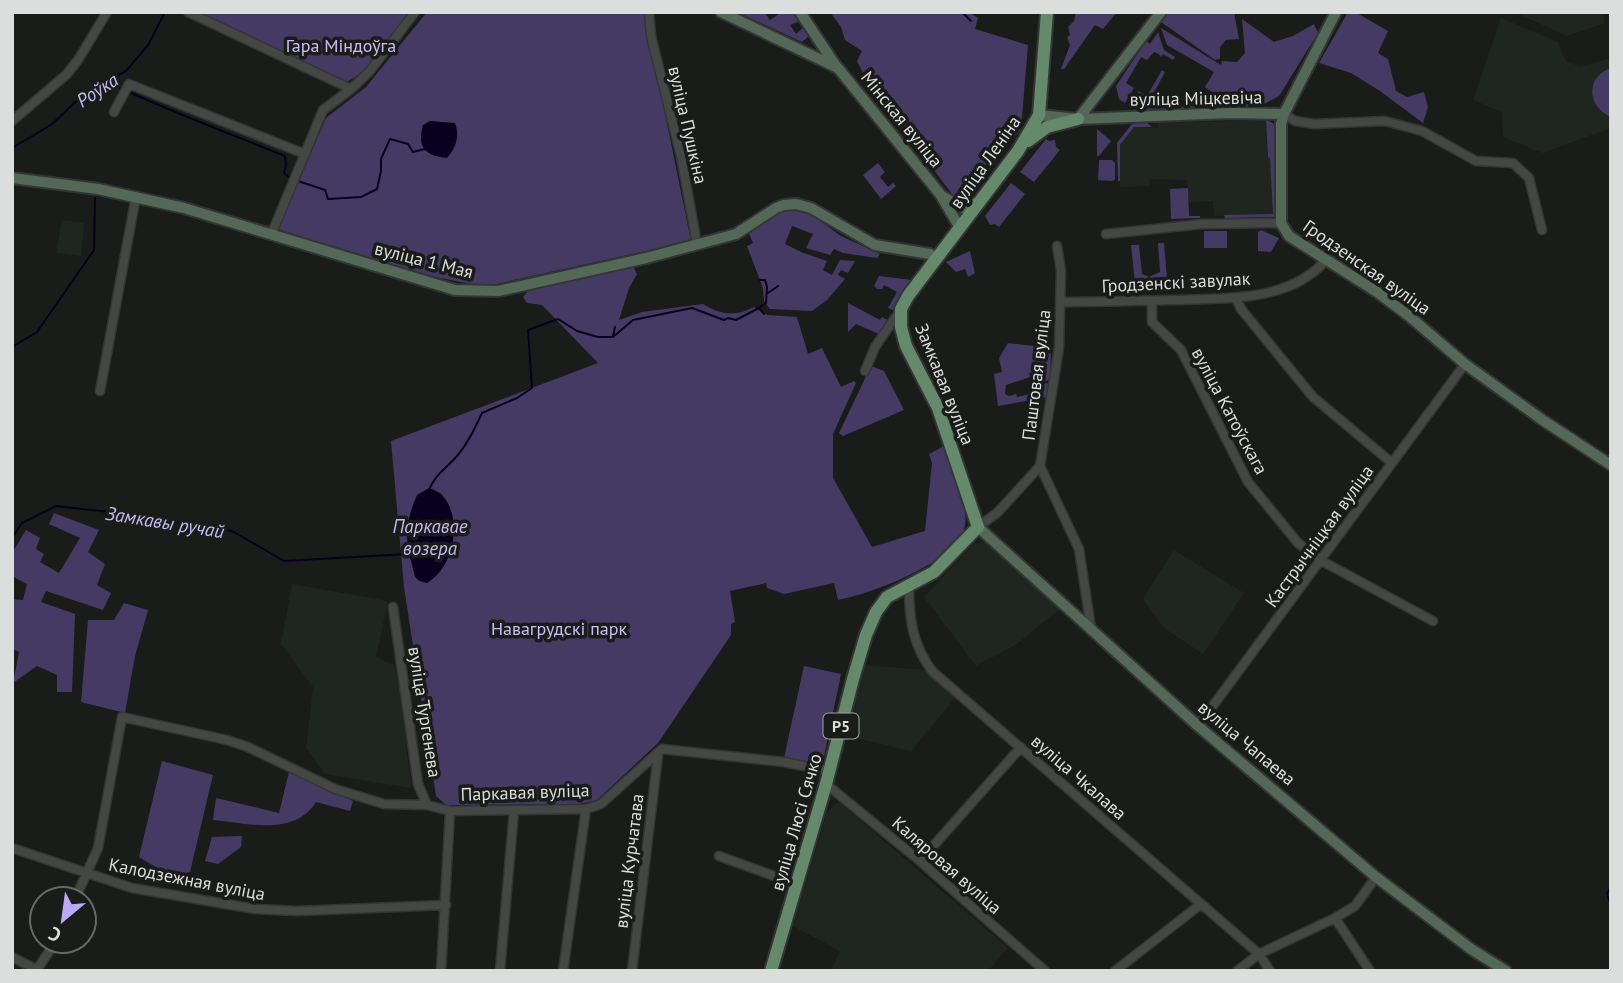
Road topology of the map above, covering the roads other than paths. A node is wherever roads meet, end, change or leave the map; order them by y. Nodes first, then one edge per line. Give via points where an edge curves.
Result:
1 (107, 12) edge
2 (188, 12) edge
3 (415, 12) edge
4 (649, 12) edge
5 (721, 12) edge
6 (800, 12) edge
7 (1047, 12) edge
8 (1161, 12) edge
9 (1332, 14) edge
10 (814, 35) junction
11 (804, 50) junction
12 (838, 68) junction
13 (351, 89) junction
14 (114, 112) dead end
15 (1284, 114) junction
16 (1039, 115) junction
17 (1077, 119) junction
18 (12, 121) edge
19 (1018, 151) junction
20 (305, 153) junction
21 (12, 178) edge
22 (940, 194) junction
23 (136, 196) junction
24 (979, 202) junction
25 (1281, 223) junction
26 (960, 228) junction
27 (1542, 230) dead end
28 (272, 233) junction
29 (1106, 234) dead end
30 (697, 244) junction
31 (1057, 246) dead end
32 (937, 258) junction
33 (1325, 261) junction
34 (1236, 298) junction
35 (1152, 300) junction
36 (1061, 302) junction
37 (901, 309) junction
38 (1465, 364) junction
39 (865, 371) dead end
40 (100, 391) dead end
41 (1392, 463) junction
42 (1611, 465) edge
43 (1040, 466) junction
44 (978, 527) junction
45 (1322, 561) junction
46 (909, 585) junction
47 (393, 607) dead end
48 (1433, 621) dead end
49 (1091, 628) junction
50 (1198, 726) junction
51 (1021, 747) junction
52 (657, 755) junction
53 (828, 778) junction
54 (427, 805) junction
55 (586, 808) junction
56 (450, 811) junction
57 (514, 811) junction
58 (12, 848) edge
59 (719, 856) dead end
60 (920, 861) junction
61 (88, 875) junction
62 (1376, 877) junction
63 (796, 884) junction
64 (83, 885) edge
65 (1201, 904) junction
66 (446, 905) junction
67 (1335, 918) junction
68 (1259, 954) junction
69 (47, 955) edge
70 (12, 957) edge
71 (37, 971) edge
72 (441, 971) edge
73 (500, 971) edge
74 (563, 971) edge
75 (632, 971) edge
76 (771, 971) edge
77 (1045, 971) edge
78 (1115, 971) edge
79 (1237, 971) edge
80 (1269, 971) edge
81 (1370, 971) edge
82 (1506, 971) edge

1 - 18 street via 67,74
2 - 13 street
3 - 13 street
4 - 30 street, вуліца Пушкіна
5 - 11 street, Мінская вуліца
6 - 10 street
7 - 16 main road, вуліца Леніна
8 - 17 street
9 - 15 street, вуліца Міцкевіча
10 - 11 street via 812,46
10 - 12 street
11 - 12 street, Мінская вуліца
12 - 22 street, Мінская вуліца
13 - 20 street via 323,110
14 - 20 street via 129,84
15 - 17 street, вуліца Міцкевіча
15 - 25 street
15 - 27 street via 1314,124 1385,121 1422,131 1476,161 1513,163 1529,178
16 - 17 street, вуліца Леніна
16 - 19 main road, вуліца Леніна
17 - 19 main road via 1047,127
19 - 24 main road, вуліца Леніна
20 - 28 street
21 - 23 street, вуліца 1 Мая
22 - 24 street, Мінская вуліца via 962,208
22 - 26 street, Мінская вуліца
23 - 28 street, вуліца 1 Мая
23 - 40 street
24 - 26 main road, вуліца Леніна
25 - 29 street, Гродзенская вуліца via 1202,224
25 - 33 street, Гродзенская вуліца via 1289,236
26 - 32 main road, Замкавая вуліца
28 - 30 street, вуліца 1 Мая via 455,290 483,292 620,265
30 - 32 street, вуліца 1 Мая via 736,233 776,208 796,204 819,212 863,240
31 - 36 street, Паштовая вуліца
32 - 37 main road, Замкавая вуліца
33 - 34 street, Гродзенскі завулак via 1301,280
33 - 38 street, Гродзенская вуліца via 1377,292
34 - 35 street, Гродзенскі завулак
34 - 41 street via 1313,397
35 - 36 street, Гродзенскі завулак
35 - 45 street, вуліца Катоўскага via 1152,322 1181,351 1248,482 1298,542
36 - 43 street, Паштовая вуліца via 1059,348
37 - 39 street
37 - 44 main road, Замкавая вуліца via 906,346 938,408
38 - 41 street, Кастрычніцкая вуліца
38 - 42 street, Гродзенская вуліца
41 - 45 street, Кастрычніцкая вуліца
43 - 44 street, Паштовая вуліца
43 - 49 street, Паштовая вуліца via 1079,549
44 - 46 main road, вуліца Люсі Сячко / Р5 via 934,572
44 - 49 street, вуліца Чапаева
45 - 48 street, вуліца Катоўскага
45 - 50 street, Кастрычніцкая вуліца
46 - 51 street, вуліца Чкалава via 910,618 921,656 944,684
46 - 53 main road, вуліца Люсі Сячко / Р5 via 887,597 866,635
47 - 54 street, вуліца Тургенева via 418,784
49 - 50 street, вуліца Чапаева
50 - 62 street, вуліца Чапаева
51 - 60 street
51 - 65 street, вуліца Чкалава
52 - 53 street via 662,749 784,762
52 - 55 street, Паркавая вуліца via 601,804
52 - 75 street, вуліца Курчатава
53 - 60 street, Каляровая вуліца
53 - 63 main road, вуліца Люсі Сячко / Р5
54 - 56 street, вуліца Тургенева
54 - 61 street via 384,804 335,789 227,740 122,717 98,848
55 - 57 street, Паркавая вуліца
55 - 74 street
56 - 57 street, Паркавая вуліца
56 - 66 street
57 - 73 street
58 - 61 street, Калодзежная вуліца
59 - 63 street
60 - 77 street, Каляровая вуліца
61 - 64 street
61 - 66 street, Калодзежная вуліца via 132,888 274,911
62 - 67 street via 1355,906
62 - 82 street, вуліца Чапаева
63 - 76 main road, вуліца Люсі Сячко / Р5
65 - 68 street, вуліца Чкалава
65 - 78 street
66 - 72 street
67 - 68 street
67 - 81 street
68 - 79 street
68 - 80 street, вуліца Чкалава
69 - 71 street
70 - 71 street

